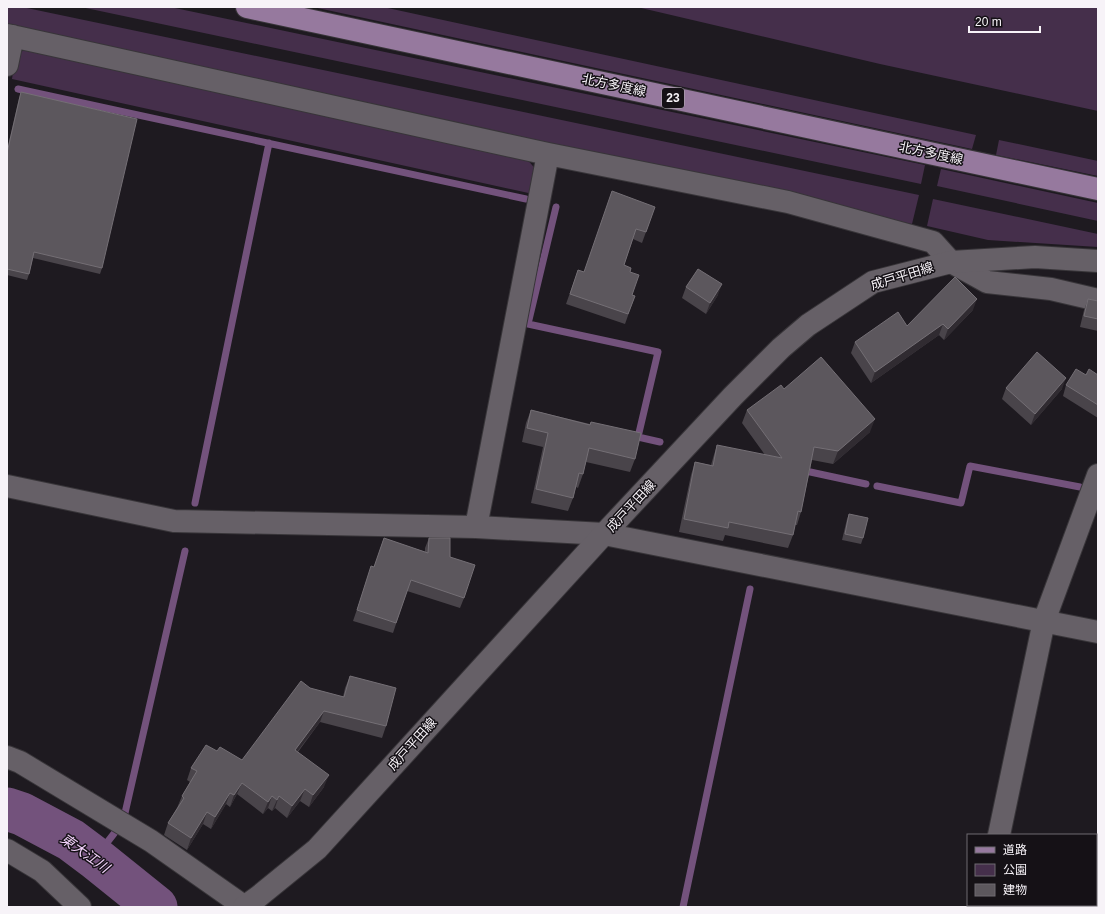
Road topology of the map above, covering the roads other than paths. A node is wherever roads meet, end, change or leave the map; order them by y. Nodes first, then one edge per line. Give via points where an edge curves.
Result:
1 (247, 7) edge
2 (10, 36) edge
3 (7, 65) edge
4 (548, 154) junction
5 (1098, 189) edge
6 (1098, 261) edge
7 (952, 262) junction
8 (1098, 300) edge
9 (1098, 475) edge
10 (7, 486) edge
11 (476, 527) junction
12 (604, 534) junction
13 (1044, 621) junction
14 (1098, 632) edge
15 (7, 757) edge
16 (999, 834) edge
17 (7, 850) edge
18 (80, 907) edge
19 (244, 907) edge

1 - 5 main road, 北方多度線 / 23
2 - 3 street
2 - 4 street
4 - 7 street via 788,202 933,242
4 - 11 street
6 - 7 street, 成戸平田線 via 1035,257
7 - 8 street via 987,282 1051,289
7 - 12 street, 成戸平田線 via 873,282 808,325 733,396
9 - 13 street
10 - 11 street via 174,521
11 - 12 street
12 - 13 street
12 - 19 street, 成戸平田線 via 317,849
13 - 14 street
13 - 16 street
15 - 19 street via 20,762 151,841
17 - 18 street via 42,870

